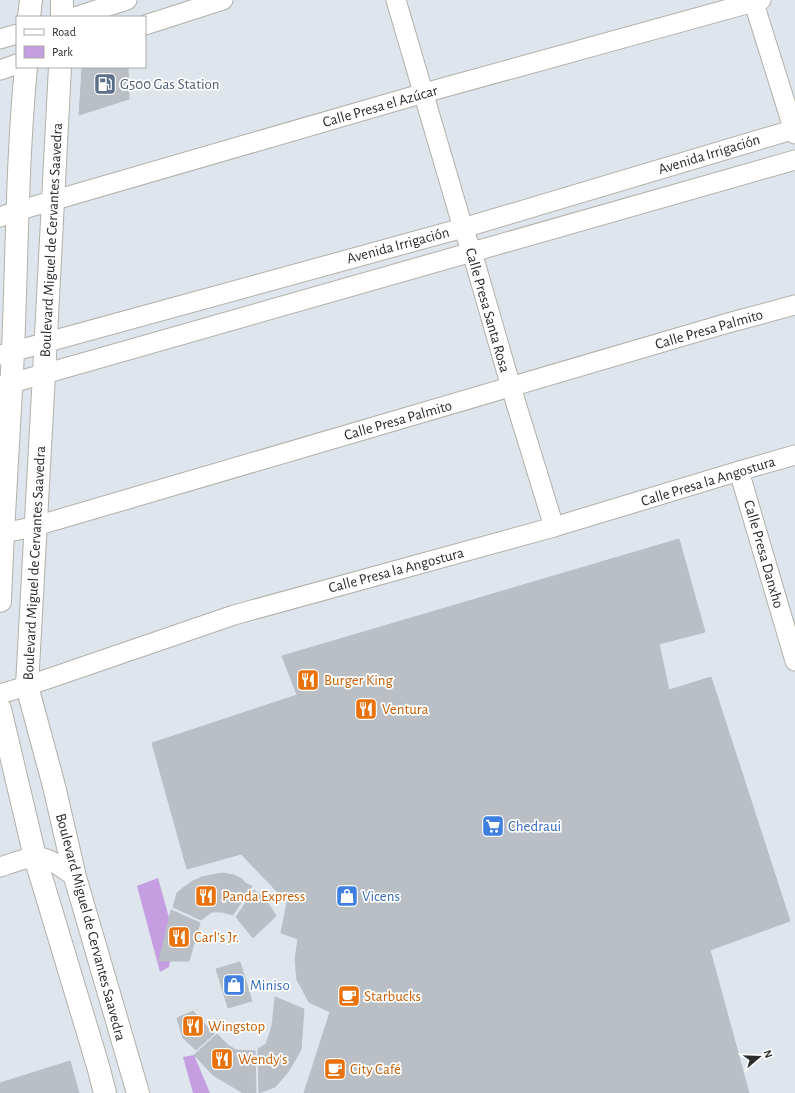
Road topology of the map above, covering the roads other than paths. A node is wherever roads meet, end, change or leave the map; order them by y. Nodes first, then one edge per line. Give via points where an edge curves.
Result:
1 (30, 0) edge
2 (62, 0) edge
3 (127, 0) edge
4 (222, 0) edge
5 (396, 0) edge
6 (756, 1) edge
7 (30, 16) edge
8 (62, 16) edge
9 (78, 16) edge
10 (146, 24) edge
11 (16, 34) edge
12 (0, 39) edge
13 (16, 64) edge
14 (26, 68) edge
15 (60, 68) edge
16 (0, 70) edge
17 (424, 93) junction
18 (795, 131) edge
19 (795, 160) edge
20 (53, 201) junction
21 (8, 214) edge
22 (463, 228) junction
23 (472, 252) junction
24 (795, 305) edge
25 (46, 342) junction
26 (6, 353) edge
27 (44, 374) junction
28 (5, 384) edge
29 (511, 387) junction
30 (795, 455) edge
31 (739, 471) junction
32 (36, 526) junction
33 (554, 527) junction
34 (1, 534) edge
35 (0, 601) edge
36 (791, 631) edge
37 (795, 661) edge
38 (27, 686) junction
39 (0, 694) edge
40 (0, 709) edge
41 (35, 857) junction
42 (0, 867) edge
43 (74, 877) junction
44 (127, 1057) junction
45 (98, 1066) junction
46 (106, 1093) edge
47 (138, 1093) edge

1 - 7 main road
2 - 8 main road
3 - 9 street
4 - 10 street
5 - 17 street, Calle Presa Santa Rosa
6 - 17 street, Calle Presa el Azúcar
6 - 18 street
11 - 12 street
13 - 16 street
14 - 21 main road
15 - 20 main road, Boulevard Miguel de Cervantes Saavedra
17 - 20 street, Calle Presa el Azúcar
17 - 22 street, Calle Presa Santa Rosa
18 - 22 street, Avenida Irrigación
19 - 23 street, Avenida Irrigación
20 - 21 street, Calle Presa el Azúcar
20 - 25 main road, Boulevard Miguel de Cervantes Saavedra
21 - 26 main road
22 - 23 street, Calle Presa Santa Rosa
22 - 25 street, Avenida Irrigación
23 - 27 street, Avenida Irrigación
23 - 29 street, Calle Presa Santa Rosa
24 - 29 street, Calle Presa Palmito
25 - 26 street, Avenida Irrigación
25 - 27 main road, Boulevard Miguel de Cervantes Saavedra
26 - 28 main road
27 - 28 street, Avenida Irrigación
27 - 32 main road, Boulevard Miguel de Cervantes Saavedra
28 - 34 main road
29 - 32 street, Calle Presa Palmito
29 - 33 street, Calle Presa Santa Rosa
30 - 31 street, Calle Presa la Angostura
31 - 33 street, Calle Presa la Angostura
31 - 36 street, Calle Presa Danxho
32 - 34 street, Calle Presa Palmito
32 - 38 main road, Boulevard Miguel de Cervantes Saavedra
33 - 38 street, Calle Presa la Angostura via 234,615
34 - 35 main road
36 - 37 street, Calle Presa Danxho
38 - 39 street, Calle Presa la Angostura
38 - 43 main road, Boulevard Miguel de Cervantes Saavedra via 54,786
40 - 41 main road, Boulevard Miguel de Cervantes Saavedra
41 - 42 street
41 - 43 street via 53,862
41 - 45 main road, Boulevard Miguel de Cervantes Saavedra
43 - 44 main road, Boulevard Miguel de Cervantes Saavedra
44 - 45 main road
44 - 47 main road, Boulevard Miguel de Cervantes Saavedra
45 - 46 main road, Boulevard Miguel de Cervantes Saavedra

